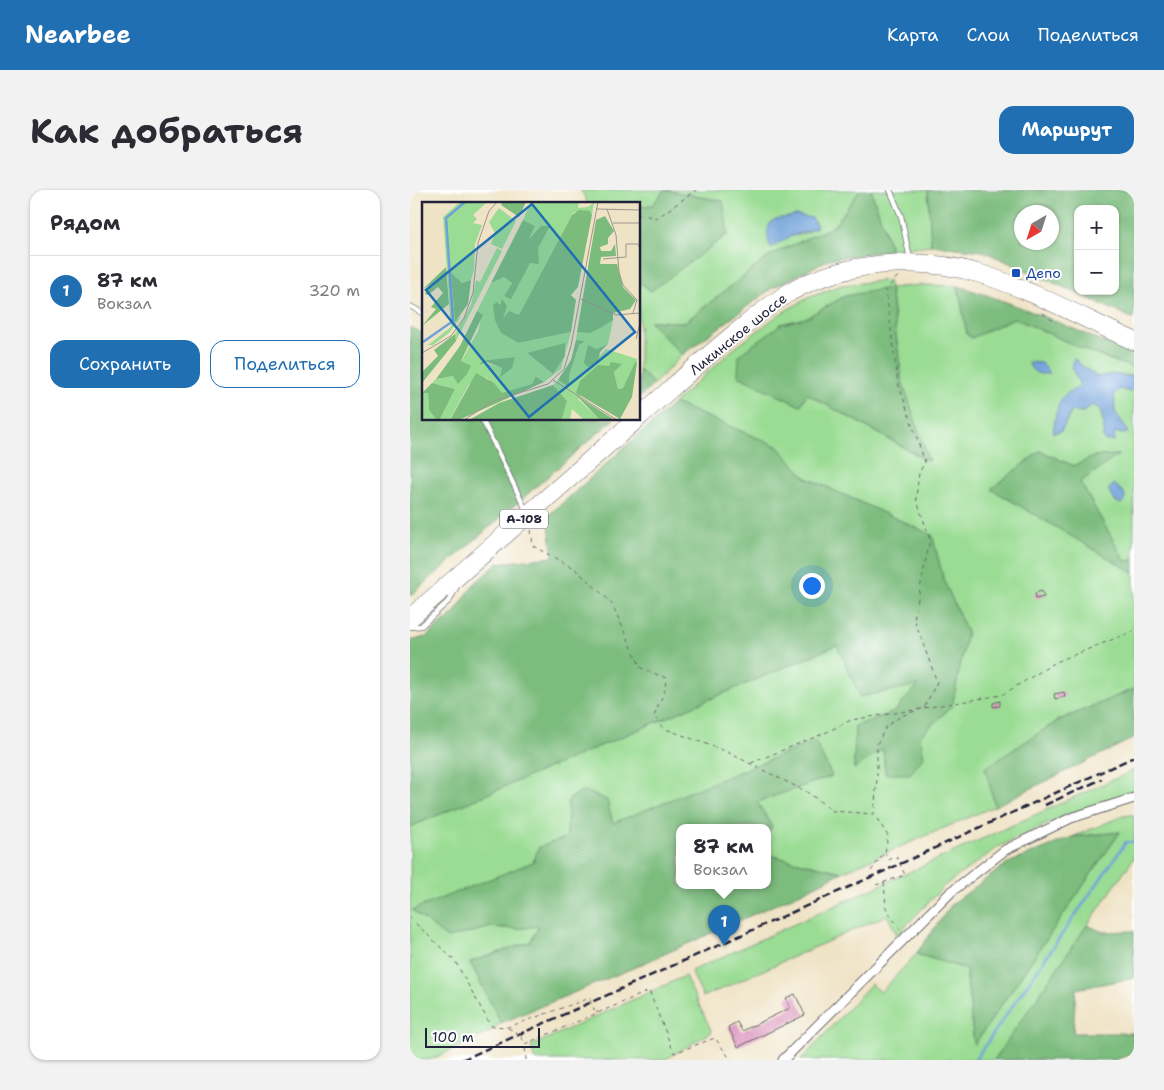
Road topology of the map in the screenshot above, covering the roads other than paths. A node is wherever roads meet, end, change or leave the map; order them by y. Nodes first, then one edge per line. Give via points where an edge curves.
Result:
1 (890, 190) edge
2 (910, 263) junction
3 (410, 306) edge
4 (422, 313) edge
5 (1134, 341) edge
6 (640, 416) edge
7 (482, 420) edge
8 (636, 420) edge
9 (528, 514) junction
10 (466, 570) junction
11 (410, 618) edge
12 (410, 627) edge
13 (1134, 798) edge
14 (783, 1060) edge

1 - 2 lane via 901,216
2 - 5 highway, Ликинское шоссе / А-108 via 982,274
2 - 6 highway, Ликинское шоссе / А-108 via 868,266 831,274 791,292 722,344
3 - 4 lane
7 - 9 lane
8 - 9 highway, Ликинское шоссе / А-108
9 - 10 highway, Ликинское шоссе / А-108
10 - 11 highway, Ликинское шоссе / А-108
10 - 12 lane via 450,600 420,626
13 - 14 street via 1071,818 1005,850 951,892

